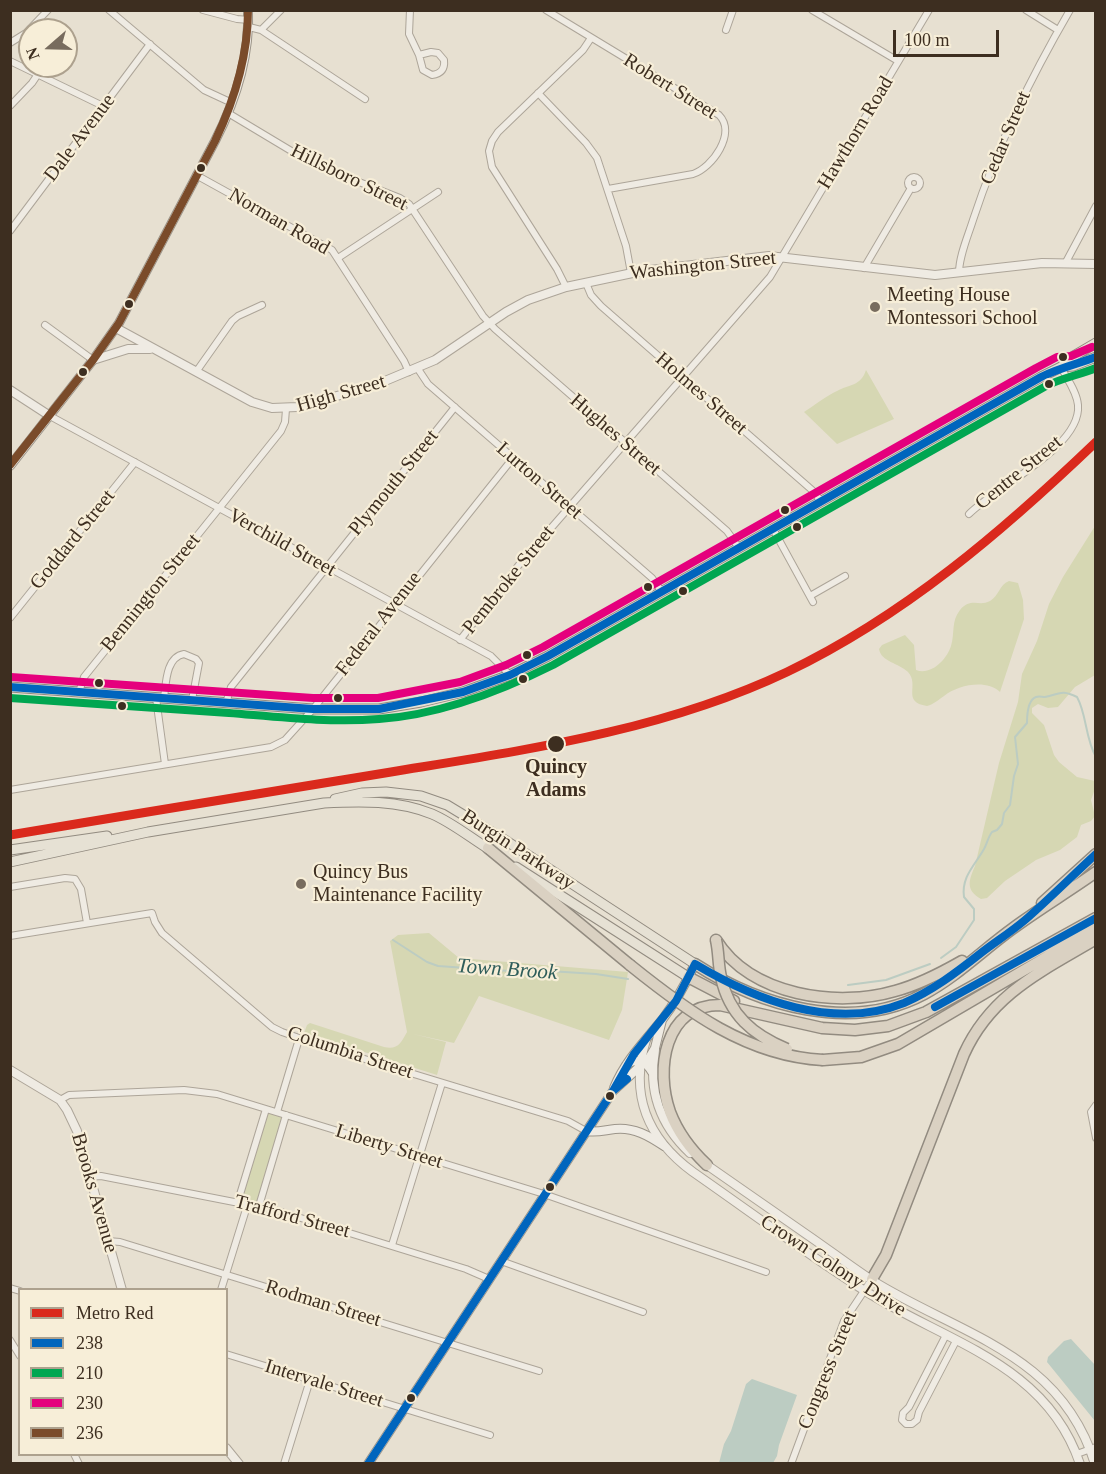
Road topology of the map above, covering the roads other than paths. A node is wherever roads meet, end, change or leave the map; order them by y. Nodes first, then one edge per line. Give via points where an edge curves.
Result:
1 (48, 10) edge
2 (109, 10) edge
3 (203, 10) edge
4 (248, 10) edge
5 (281, 10) edge
6 (410, 10) edge
7 (546, 10) edge
8 (733, 10) edge
9 (812, 10) edge
10 (929, 10) edge
11 (1026, 10) edge
12 (1070, 10) edge
13 (249, 23) junction
14 (261, 30) junction
15 (726, 30) dead end
16 (1059, 30) junction
17 (591, 38) junction
18 (10, 43) edge
19 (150, 44) junction
20 (419, 55) junction
21 (898, 62) junction
22 (35, 78) edge
23 (46, 78) edge
24 (538, 93) junction
25 (365, 99) dead end
26 (232, 103) junction
27 (10, 106) edge
28 (103, 106) junction
29 (228, 113) junction
30 (196, 175) junction
31 (911, 188) dead end
32 (608, 189) junction
33 (438, 192) dead end
34 (1095, 206) edge
35 (414, 209) junction
36 (10, 231) edge
37 (782, 256) junction
38 (338, 258) junction
39 (1066, 262) junction
40 (1095, 264) edge
41 (864, 268) junction
42 (632, 273) junction
43 (959, 273) junction
44 (586, 282) junction
45 (566, 287) junction
46 (528, 300) joint
47 (262, 305) dead end
48 (489, 323) junction
49 (45, 325) dead end
50 (116, 328) junction
51 (1095, 343) edge
52 (154, 350) junction
53 (1095, 357) edge
54 (93, 360) junction
55 (1061, 367) junction
56 (413, 371) junction
57 (196, 372) junction
58 (682, 377) junction
59 (10, 390) edge
60 (455, 407) junction
61 (286, 409) junction
62 (50, 416) junction
63 (625, 443) junction
64 (513, 458) junction
65 (135, 462) junction
66 (10, 466) edge
67 (821, 501) junction
68 (570, 507) junction
69 (219, 508) junction
70 (969, 514) dead end
71 (773, 529) junction
72 (739, 548) junction
73 (326, 567) junction
74 (844, 576) dead end
75 (662, 592) junction
76 (395, 604) junction
77 (10, 618) edge
78 (460, 640) junction
79 (510, 675) junction
80 (10, 687) edge
81 (79, 692) junction
82 (160, 698) junction
83 (192, 700) junction
84 (226, 703) junction
85 (313, 709) junction
86 (165, 764) junction
87 (10, 790) edge
88 (324, 803) junction
89 (148, 832) junction
90 (488, 848) junction
91 (10, 850) edge
92 (1094, 855) edge
93 (10, 862) edge
94 (1095, 872) edge
95 (10, 887) edge
96 (1095, 918) edge
97 (1022, 922) junction
98 (87, 923) junction
99 (1095, 929) edge
100 (10, 936) edge
101 (1095, 939) edge
102 (991, 945) junction
103 (695, 964) junction
104 (688, 977) junction
105 (765, 1015) junction
106 (662, 1020) junction
107 (647, 1036) junction
108 (299, 1039) junction
109 (657, 1042) junction
110 (823, 1060) junction
111 (627, 1064) junction
112 (642, 1064) junction
113 (10, 1070) edge
114 (652, 1072) junction
115 (442, 1083) junction
116 (613, 1091) junction
117 (60, 1100) junction
118 (1095, 1105) edge
119 (266, 1109) junction
120 (277, 1112) junction
121 (286, 1115) junction
122 (586, 1131) junction
123 (1095, 1138) edge
124 (664, 1146) junction
125 (419, 1157) junction
126 (707, 1165) junction
127 (89, 1177) junction
128 (544, 1194) junction
129 (238, 1201) junction
130 (249, 1203) junction
131 (259, 1206) junction
132 (108, 1241) junction
133 (392, 1245) junction
134 (501, 1261) junction
135 (766, 1272) dead end
136 (226, 1275) junction
137 (489, 1279) junction
138 (872, 1280) junction
139 (121, 1288) edge
140 (222, 1288) edge
141 (864, 1291) junction
142 (643, 1312) dead end
143 (946, 1335) junction
144 (10, 1340) edge
145 (956, 1341) junction
146 (447, 1342) junction
147 (18, 1353) edge
148 (228, 1355) edge
149 (539, 1371) dead end
150 (310, 1380) junction
151 (403, 1409) junction
152 (904, 1411) junction
153 (917, 1418) junction
154 (490, 1435) dead end
155 (1093, 1448) edge
156 (228, 1450) edge
157 (1077, 1454) junction
158 (1095, 1461) edge
159 (239, 1464) edge
160 (284, 1464) edge
161 (368, 1464) edge
162 (791, 1464) edge
163 (1081, 1464) edge

1 - 18 street
2 - 19 street
3 - 13 street
4 - 13 main road
5 - 14 street
6 - 20 street via 409,34
7 - 17 street, Robert Street
8 - 15 street
9 - 21 street
10 - 21 street, Hawthorn Road
11 - 16 street
12 - 16 street, Cedar Street
13 - 14 street
13 - 26 main road via 245,58
14 - 25 street
16 - 43 street, Cedar Street via 998,149
17 - 24 street via 584,50
17 - 32 street, Robert Street via 719,115 726,129 711,163 699,171
19 - 26 street via 207,92
19 - 28 street, Dale Avenue
20 - 20 street via 438,53 443,58 443,68 438,74 428,74
21 - 37 street, Hawthorn Road
22 - 27 street
23 - 28 street
24 - 32 street via 592,150
24 - 45 street via 498,132 490,144 489,158
26 - 29 main road
28 - 36 street, Dale Avenue
29 - 30 main road
29 - 35 street, Hillsboro Street via 313,164 400,198
30 - 38 street, Norman Road via 324,244
30 - 50 main road
31 - 41 street
32 - 42 street
33 - 35 street
34 - 39 street
35 - 38 street
35 - 48 street, Hillsboro Street
37 - 41 street, Washington Street
37 - 42 street, Washington Street
37 - 58 street, Hawthorn Road via 767,280
38 - 56 street, Norman Road
39 - 40 street, Washington Street
39 - 43 street, Washington Street
41 - 43 street, Washington Street via 933,275
42 - 44 street, Washington Street
44 - 45 street, Washington Street
44 - 58 street, Holmes Street via 601,306
45 - 46 street, Washington Street
46 - 48 street, High Street
47 - 57 street via 232,321
48 - 56 street, High Street
48 - 63 street, Hughes Street
49 - 54 street
50 - 52 street, High Street
50 - 54 main road
51 - 55 main road
52 - 54 street via 132,348
52 - 57 street, High Street
53 - 55 main road
54 - 62 main road
55 - 67 main road
55 - 70 street, Centre Street via 1078,404 1073,428 1034,466
56 - 60 street, Lurton Street
56 - 61 street, High Street via 351,393
57 - 61 street, High Street via 257,404
58 - 63 street, Pembroke Street
58 - 67 street, Holmes Street
59 - 62 street
60 - 64 street, Lurton Street
60 - 73 street, Plymouth Street
61 - 69 street, Bennington Street via 281,431
62 - 65 street, Verchild Street
62 - 66 main road
63 - 68 street, Pembroke Street
63 - 72 street, Hughes Street via 727,531
64 - 68 street, Lurton Street
64 - 76 street, Federal Avenue
65 - 69 street, Verchild Street
65 - 77 street, Goddard Street
67 - 71 main road
68 - 75 street, Lurton Street via 652,578
68 - 78 street, Pembroke Street
69 - 73 street, Verchild Street
69 - 81 street, Bennington Street via 84,677
71 - 72 main road
71 - 74 street via 811,599
72 - 75 main road
73 - 76 street, Verchild Street
73 - 84 street, Plymouth Street via 231,687
75 - 79 main road
76 - 78 street, Verchild Street
76 - 85 street, Federal Avenue
78 - 79 street, Verchild Street via 491,656
79 - 85 main road via 463,692 411,704 356,710
80 - 81 main road
81 - 82 main road
82 - 83 main road
82 - 83 street via 172,660 184,654 199,663
82 - 86 street
83 - 84 main road
84 - 85 main road
85 - 86 street, Federal Avenue via 288,738 275,746
86 - 87 street, Federal Avenue
88 - 89 main road, Burgin Parkway
88 - 90 main road, Burgin Parkway via 386,803 420,809
88 - 103 main road, Burgin Parkway via 374,792 420,796 447,805
89 - 91 main road, Burgin Parkway
89 - 93 main road, Burgin Parkway
90 - 104 main road, Burgin Parkway
90 - 110 highway, bridge via 680,1005 730,1035 784,1054
92 - 97 highway
94 - 97 highway
95 - 98 street via 73,878 81,889
96 - 105 highway via 934,1008 899,1023 868,1029 835,1029
97 - 102 highway
98 - 100 street
98 - 108 street, Columbia Street via 152,913 165,936 272,1027
99 - 110 highway via 891,1047 855,1058
101 - 138 highway via 1011,992 977,1030 964,1054 886,1255
102 - 103 highway via 941,984 905,1003 857,1014 770,1000
102 - 110 highway, bridge via 909,986 870,996 825,997 781,988 746,970 716,940 724,990 744,1024 772,1043
103 - 104 main road
104 - 105 highway
104 - 106 main road
105 - 126 highway via 726,1005 705,1006 683,1019 668,1041 663,1072 670,1110 684,1138
106 - 107 main road
106 - 109 main road
107 - 111 main road
107 - 112 street, Crown Colony Drive
108 - 115 street, Columbia Street
108 - 120 street
109 - 112 main road
109 - 114 street, Crown Colony Drive
111 - 112 main road via 634,1060
111 - 116 main road
112 - 114 main road
112 - 116 main road
112 - 124 street, Crown Colony Drive via 640,1091 645,1113
113 - 117 street
114 - 126 street, Crown Colony Drive via 657,1102 667,1126 689,1152
115 - 122 street, Columbia Street via 568,1121
115 - 125 street
116 - 122 main road
117 - 119 street, Liberty Street via 68,1095 190,1090
117 - 127 street, Brooks Avenue via 75,1125
118 - 123 street via 1091,1112
119 - 120 street, Liberty Street
119 - 129 street
120 - 121 street, Liberty Street
121 - 125 street, Liberty Street
121 - 131 street
122 - 124 main road via 632,1130
122 - 128 main road
124 - 141 street, Crown Colony Drive via 693,1172
125 - 128 street, Liberty Street
125 - 133 street
126 - 138 street, Crown Colony Drive
127 - 129 street, Trafford Street
127 - 132 street, Brooks Avenue
128 - 134 main road
128 - 135 street, Liberty Street
129 - 130 street, Trafford Street
130 - 131 street, Trafford Street
130 - 136 street
131 - 133 street, Trafford Street
132 - 136 street, Rodman Street
132 - 139 street, Brooks Avenue
133 - 137 street, Trafford Street
134 - 137 main road
134 - 142 street
136 - 140 street
136 - 146 street, Rodman Street
137 - 146 main road
138 - 141 street, Congress Street
138 - 155 street, Crown Colony Drive via 997,1346 1031,1369 1069,1410
141 - 143 street, Crown Colony Drive
141 - 162 street, Congress Street via 844,1322
143 - 145 street, Crown Colony Drive
143 - 152 street
144 - 147 street
145 - 153 street
145 - 157 street, Crown Colony Drive via 1007,1369 1032,1388 1058,1418
146 - 149 street, Rodman Street
146 - 151 main road
148 - 150 street, Intervale Street
150 - 151 street, Intervale Street
150 - 160 street
151 - 154 street, Intervale Street
151 - 161 main road
152 - 153 street via 913,1410
152 - 153 street via 902,1418 906,1424 913,1424
155 - 157 street
155 - 158 street, Crown Colony Drive
156 - 159 street
157 - 163 street, Crown Colony Drive
158 - 163 street

